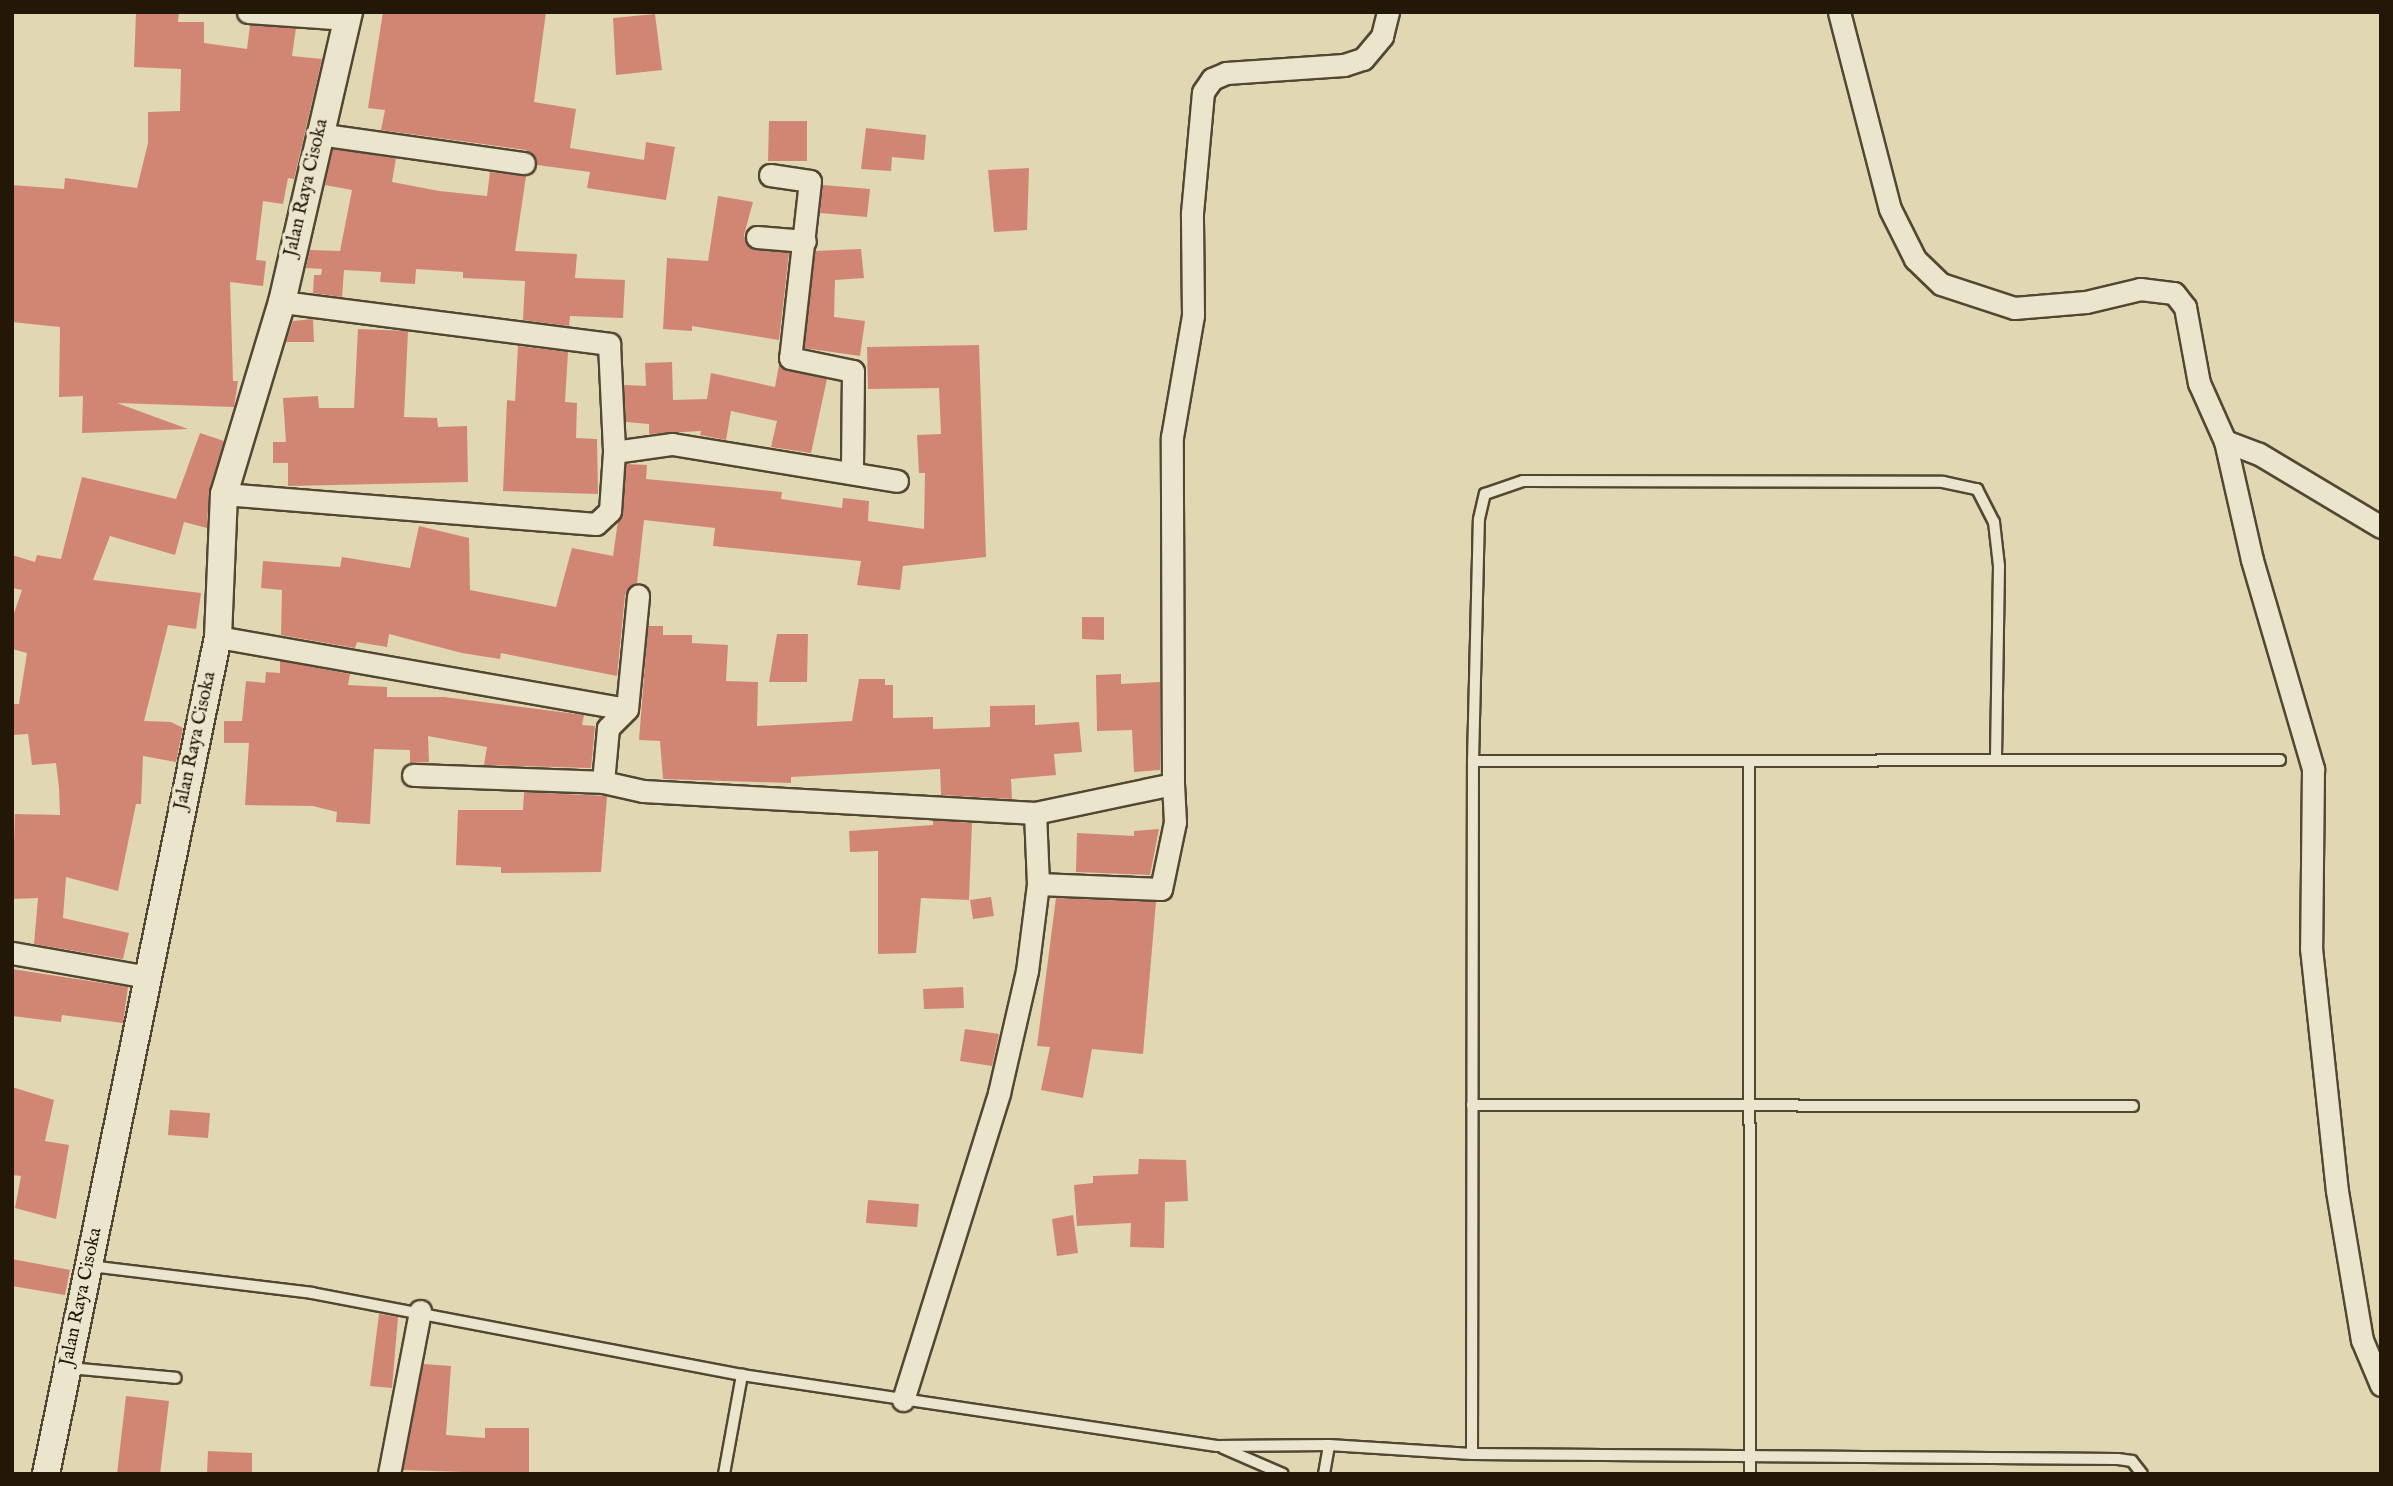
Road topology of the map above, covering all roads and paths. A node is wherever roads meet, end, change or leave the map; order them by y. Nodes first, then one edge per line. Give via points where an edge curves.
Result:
1 (248, 12) edge
2 (1388, 12) edge
3 (1839, 12) edge
4 (348, 16) edge
5 (318, 134) junction
6 (524, 163) dead end
7 (770, 175) dead end
8 (757, 237) dead end
9 (805, 241) junction
10 (282, 302) junction
11 (2225, 441) junction
12 (614, 452) junction
13 (852, 472) junction
14 (897, 481) dead end
15 (224, 494) junction
16 (2381, 527) edge
17 (638, 596) dead end
18 (218, 637) junction
19 (627, 709) junction
20 (1996, 760) junction
21 (2280, 760) dead end
22 (1473, 761) junction
23 (1749, 761) junction
24 (413, 775) dead end
25 (603, 782) junction
26 (1172, 784) junction
27 (1035, 813) junction
28 (1038, 884) junction
29 (12, 953) edge
30 (148, 977) junction
31 (1472, 1105) junction
32 (1747, 1105) junction
33 (2133, 1106) dead end
34 (90, 1266) junction
35 (420, 1311) junction
36 (66, 1368) junction
37 (742, 1375) junction
38 (176, 1378) dead end
39 (2381, 1385) edge
40 (903, 1399) junction
41 (1329, 1445) junction
42 (1217, 1446) junction
43 (1472, 1454) junction
44 (1750, 1456) junction
45 (46, 1474) edge
46 (388, 1474) edge
47 (724, 1474) edge
48 (1283, 1474) edge
49 (1325, 1474) edge
50 (1750, 1474) edge
51 (2142, 1474) edge

1 - 4 street
2 - 26 street via 1382,36 1363,59 1345,65 1226,73 1212,79 1203,92 1192,214 1193,315 1172,437
3 - 11 street via 1890,209 1914,259 1941,284 2014,308 2086,302 2140,289 2174,293 2185,307 2199,383
4 - 5 street, Jalan Raya Cisoka
5 - 6 street
5 - 10 street, Jalan Raya Cisoka
7 - 9 street via 810,181
8 - 9 street
9 - 13 street via 790,358 853,371
10 - 12 street via 609,344
10 - 15 street, Jalan Raya Cisoka
11 - 16 street via 2259,454
11 - 39 street via 2252,560 2313,769 2311,948 2337,1191 2362,1340
12 - 13 street via 672,444
12 - 15 street via 610,511 596,524
13 - 14 street
15 - 18 street, Jalan Raya Cisoka
17 - 19 street
18 - 19 street
18 - 30 street, Jalan Raya Cisoka
19 - 25 street via 608,728
20 - 21 lane
20 - 22 lane via 1999,566 1994,522 1977,489 1943,482 1523,481 1485,494 1479,519
20 - 23 lane
22 - 23 lane
22 - 31 lane
23 - 32 lane
24 - 25 street
25 - 27 street via 643,791
26 - 27 street
26 - 28 street via 1175,822 1161,889
27 - 28 street
28 - 40 street via 1027,971 999,1093
29 - 30 street
30 - 34 street, Jalan Raya Cisoka
31 - 32 lane
31 - 43 lane
32 - 33 lane
32 - 44 lane
34 - 35 lane
34 - 36 street, Jalan Raya Cisoka
35 - 37 lane
35 - 46 street
36 - 38 lane
36 - 45 street, Jalan Raya Cisoka
37 - 40 lane
37 - 47 lane
40 - 42 lane
41 - 42 lane
41 - 43 lane
41 - 49 lane
42 - 48 lane
43 - 44 lane
44 - 50 lane
44 - 51 lane via 2118,1459 2132,1461

